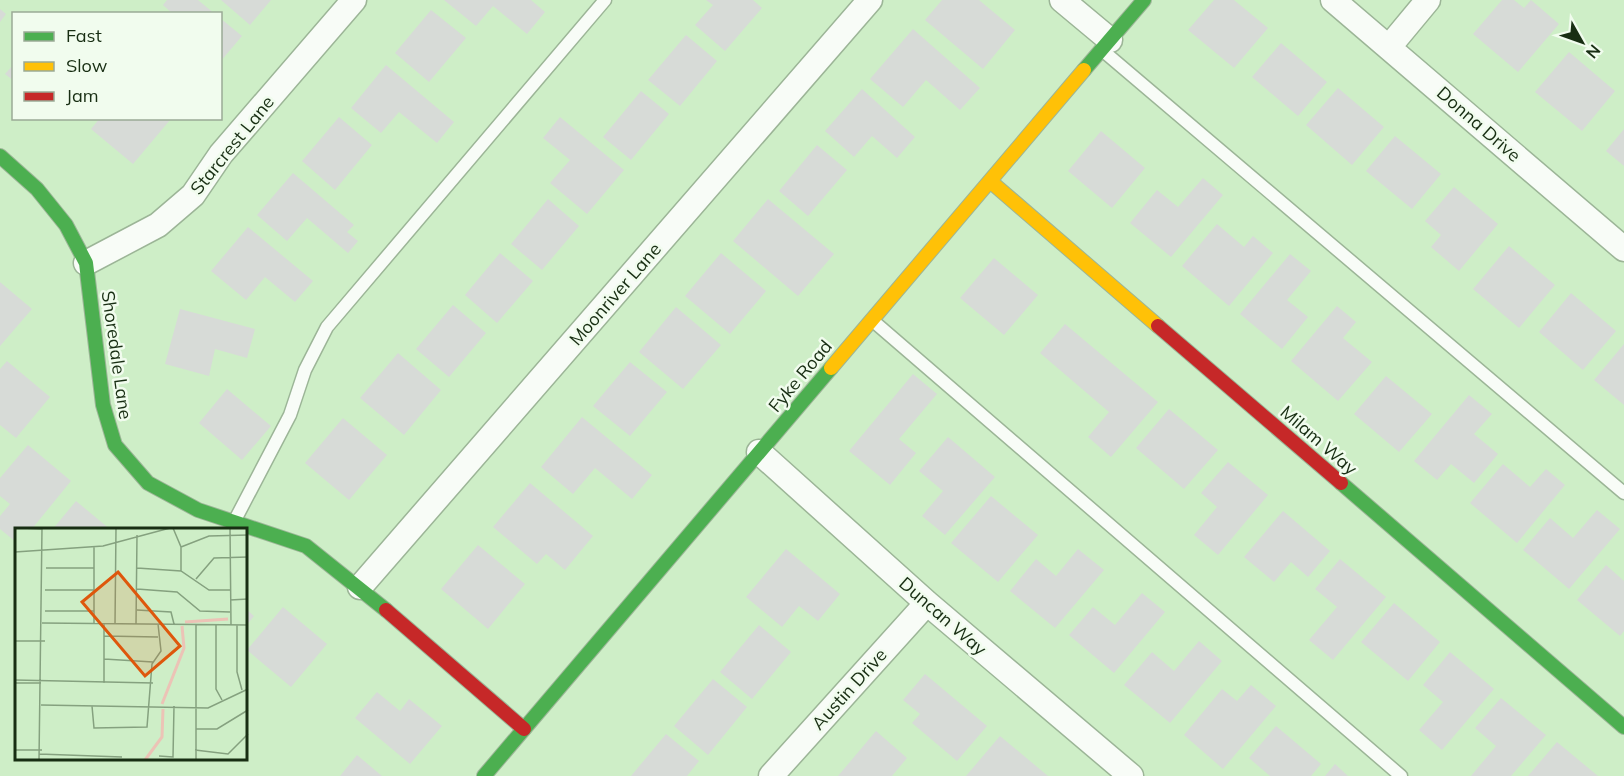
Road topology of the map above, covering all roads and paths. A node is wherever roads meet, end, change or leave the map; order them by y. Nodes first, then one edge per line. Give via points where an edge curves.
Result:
1 (354, 0) edge
2 (605, 0) edge
3 (870, 0) edge
4 (1062, 0) edge
5 (1144, 0) edge
6 (1333, 0) edge
7 (1428, 0) edge
8 (1106, 45) junction
9 (1389, 47) junction
10 (0, 156) edge
11 (990, 181) junction
12 (1624, 249) edge
13 (86, 263) junction
14 (871, 320) junction
15 (759, 452) junction
16 (1624, 493) edge
17 (234, 522) junction
18 (360, 587) junction
19 (927, 603) junction
20 (1624, 727) edge
21 (524, 729) junction
22 (484, 776) edge
23 (771, 776) edge
24 (1131, 776) edge
25 (1401, 776) edge

1 - 13 street, Starcrest Lane via 221,154 193,195 158,225
2 - 17 lane via 327,327 305,370 290,415
3 - 18 street, Moonriver Lane
4 - 8 street
5 - 8 street, Fyke Road
6 - 9 street, Donna Drive
7 - 9 street
8 - 11 street, Fyke Road
8 - 16 lane
9 - 12 street, Donna Drive
10 - 13 street, Shoredale Lane via 37,189 66,225
11 - 14 street, Fyke Road
11 - 20 street, Milam Way
13 - 17 street, Shoredale Lane via 103,405 115,445 147,483 198,510
14 - 15 street, Fyke Road
14 - 25 lane
15 - 19 street, Duncan Way
15 - 21 street, Fyke Road
17 - 18 street, Shoredale Lane via 306,546
18 - 21 street, Shoredale Lane
19 - 23 street, Austin Drive
19 - 24 street, Duncan Way
21 - 22 street, Fyke Road

